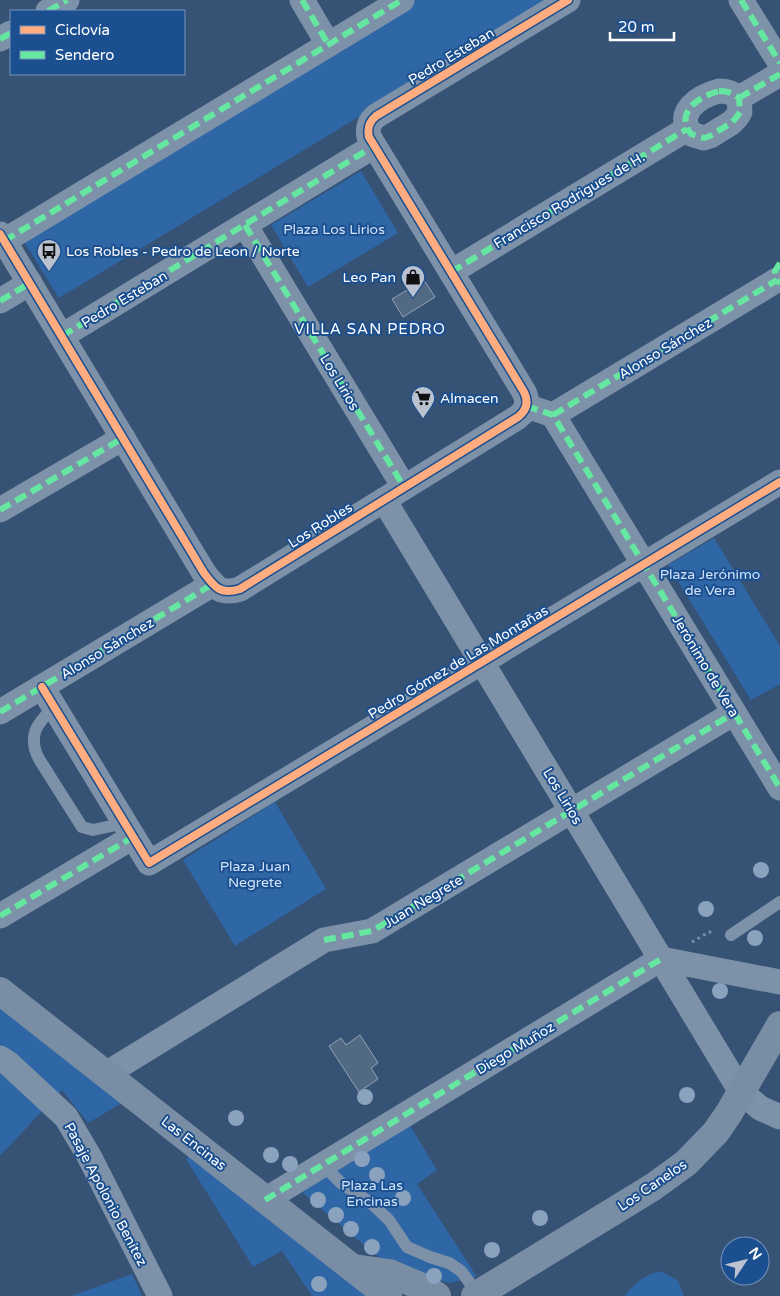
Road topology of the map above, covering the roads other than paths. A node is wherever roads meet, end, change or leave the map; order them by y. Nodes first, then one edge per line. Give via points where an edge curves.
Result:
1 (67, 0) edge
2 (302, 0) edge
3 (402, 0) edge
4 (568, 0) edge
5 (742, 0) edge
6 (50, 10) edge
7 (328, 44) junction
8 (780, 64) edge
9 (780, 74) edge
10 (739, 98) junction
11 (687, 129) junction
12 (374, 146) junction
13 (245, 225) junction
14 (2, 238) edge
15 (451, 272) junction
16 (779, 276) edge
17 (30, 283) junction
18 (0, 301) edge
19 (62, 336) junction
20 (526, 406) junction
21 (553, 415) junction
22 (124, 438) junction
23 (780, 482) edge
24 (394, 493) junction
25 (0, 510) edge
26 (644, 564) junction
27 (213, 584) junction
28 (482, 662) junction
29 (48, 697) junction
30 (0, 712) edge
31 (734, 713) junction
32 (780, 788) edge
33 (572, 811) junction
34 (129, 830) junction
35 (780, 902) edge
36 (0, 916) edge
37 (731, 935) dead end
38 (661, 959) junction
39 (780, 982) edge
40 (0, 991) edge
41 (780, 1025) edge
42 (0, 1058) edge
43 (106, 1074) junction
44 (741, 1092) junction
45 (780, 1117) edge
46 (323, 1165) junction
47 (265, 1200) junction
48 (351, 1267) junction
49 (477, 1295) edge
50 (160, 1296) edge
51 (388, 1296) edge
52 (437, 1296) edge

1 - 6 street
2 - 7 street
3 - 7 street
4 - 12 street, Pedro Esteban via 376,116 368,131
5 - 8 street
7 - 14 street
9 - 10 street
10 - 11 street via 726,91 713,93 687,111 684,118
10 - 11 street via 740,112 736,118 710,136 697,137
11 - 15 street, Francisco Rodrigues de H.
12 - 13 street, Pedro Esteban
12 - 15 street
13 - 19 street, Pedro Esteban
13 - 24 street, Los Lirios
14 - 17 street
15 - 20 street via 524,392
16 - 21 street, Alonso Sánchez
17 - 18 street
17 - 19 street
19 - 22 street
20 - 21 street
20 - 24 street, Los Robles via 518,417
21 - 26 street, Jerónimo de Vera
22 - 25 street
22 - 27 street
23 - 26 street, Pedro Gómez de Las Montañas
24 - 27 street, Los Robles via 240,588 225,592
24 - 28 street, Los Lirios
26 - 28 street, Pedro Gómez de Las Montañas
26 - 31 street, Jerónimo de Vera
27 - 29 street, Alonso Sánchez
28 - 33 street, Los Lirios
28 - 34 street, Pedro Gómez de Las Montañas via 149,864
29 - 30 street, Alonso Sánchez
29 - 34 street
29 - 34 lane via 34,735 39,759 82,827
31 - 32 street, Jerónimo de Vera
31 - 33 street, Juan Negrete
33 - 38 street, Los Lirios
33 - 43 street, Juan Negrete via 372,931 324,940
34 - 36 street
35 - 37 lane
38 - 39 street
38 - 44 street, Los Lirios
38 - 46 street, Diego Muñoz
40 - 43 street, Las Encinas
41 - 44 street, Los Canelos
42 - 50 street, Pasaje Apolonio Benítez via 66,1117
43 - 47 street, Las Encinas
44 - 45 street, Los Lirios via 760,1108
44 - 49 street, Los Canelos via 716,1132 686,1163
46 - 47 street, Diego Muñoz
46 - 49 lane via 341,1183 371,1203 407,1247 461,1271
47 - 48 street, Las Encinas
48 - 51 street, Las Encinas
48 - 52 street via 389,1273

